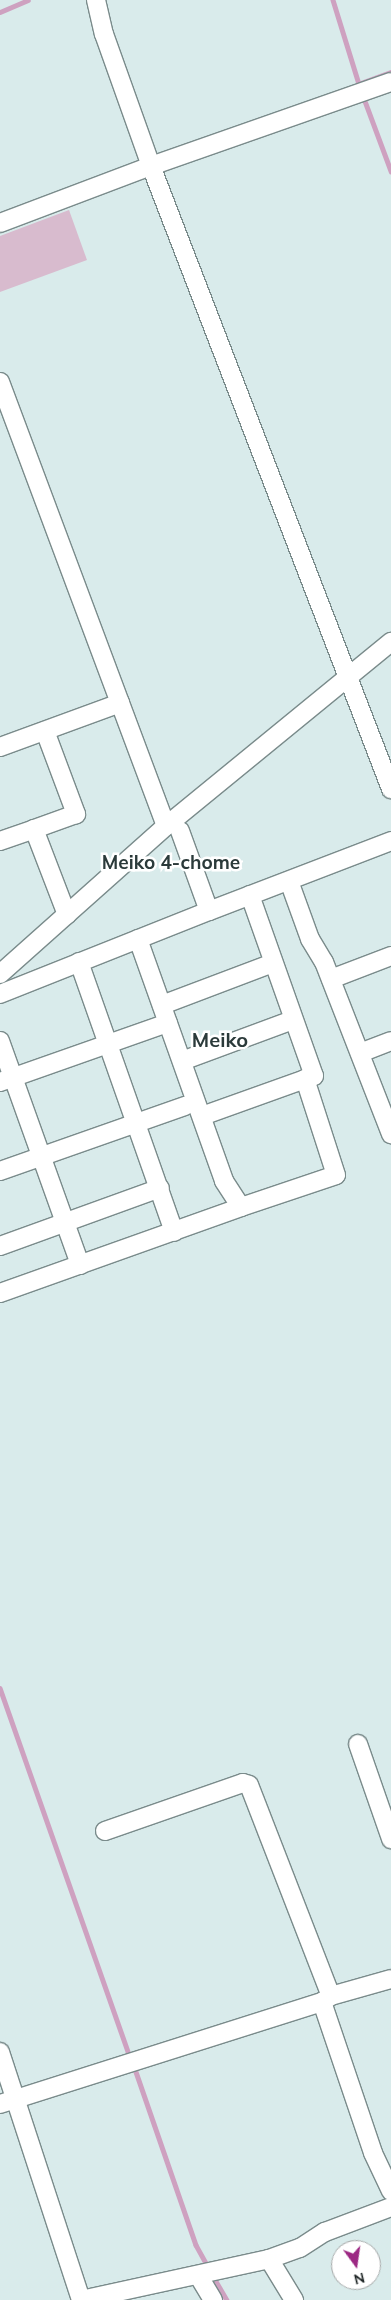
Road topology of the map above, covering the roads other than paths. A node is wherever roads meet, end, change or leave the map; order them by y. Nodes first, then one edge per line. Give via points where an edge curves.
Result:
1 (96, 0) edge
2 (391, 82) edge
3 (151, 166) junction
4 (0, 223) edge
5 (0, 382) edge
6 (391, 642) edge
7 (347, 678) junction
8 (120, 703) junction
9 (45, 731) junction
10 (0, 747) edge
11 (391, 789) edge
12 (34, 829) junction
13 (173, 829) junction
14 (0, 841) edge
15 (391, 842) edge
16 (289, 881) junction
17 (250, 895) junction
18 (209, 910) junction
19 (67, 915) junction
20 (138, 939) junction
21 (391, 956) edge
22 (79, 962) junction
23 (273, 963) junction
24 (0, 974) edge
25 (331, 979) junction
26 (0, 994) edge
27 (162, 1005) junction
28 (293, 1020) junction
29 (168, 1023) junction
30 (0, 1041) edge
31 (391, 1041) edge
32 (108, 1044) junction
33 (360, 1053) junction
34 (182, 1061) junction
35 (305, 1079) junction
36 (6, 1080) edge
37 (185, 1106) dead end
38 (202, 1116) junction
39 (137, 1122) junction
40 (391, 1134) edge
41 (40, 1157) junction
42 (0, 1171) edge
43 (160, 1188) junction
44 (241, 1207) junction
45 (64, 1223) junction
46 (174, 1232) junction
47 (0, 1246) edge
48 (80, 1265) junction
49 (0, 1293) edge
50 (358, 1744) dead end
51 (106, 1831) dead end
52 (391, 1839) edge
53 (391, 1980) edge
54 (326, 1999) junction
55 (0, 2052) edge
56 (7, 2101) edge
57 (391, 2191) edge
58 (391, 2207) edge
59 (269, 2259) junction
60 (207, 2273) junction
61 (213, 2300) edge
62 (294, 2300) edge

1 - 3 street via 104,34
2 - 3 street
3 - 4 street
3 - 7 street
5 - 8 street
6 - 7 street
7 - 11 street
7 - 13 street
8 - 9 street
8 - 13 street
9 - 10 street
9 - 12 street via 76,814
12 - 14 street
12 - 19 street
13 - 18 street
13 - 19 street
15 - 16 street
16 - 17 street
16 - 25 street via 310,939
17 - 18 street
17 - 23 street
18 - 20 street
19 - 24 street
20 - 22 street
20 - 27 street
21 - 25 street
22 - 26 street
22 - 32 street
23 - 27 street
23 - 28 street
25 - 33 street
27 - 29 street
28 - 34 street
28 - 35 street via 314,1076
29 - 32 street
29 - 34 street
30 - 36 street
31 - 33 street
32 - 36 street
32 - 39 street
33 - 40 street
34 - 38 street
35 - 38 street
35 - 44 street via 336,1175
36 - 41 street
37 - 39 street
38 - 44 street via 224,1181
39 - 41 street
39 - 43 street
41 - 42 street
41 - 45 street
43 - 45 street
43 - 46 street
44 - 46 street
45 - 47 street
45 - 48 street
46 - 48 street
48 - 49 street
50 - 52 street
51 - 54 street via 243,1782 249,1785
53 - 54 street
54 - 56 street
54 - 57 street via 373,2153
55 - 56 street
56 - 60 street via 81,2300
58 - 59 street via 333,2228 300,2248
59 - 60 street
59 - 62 street
60 - 61 street

